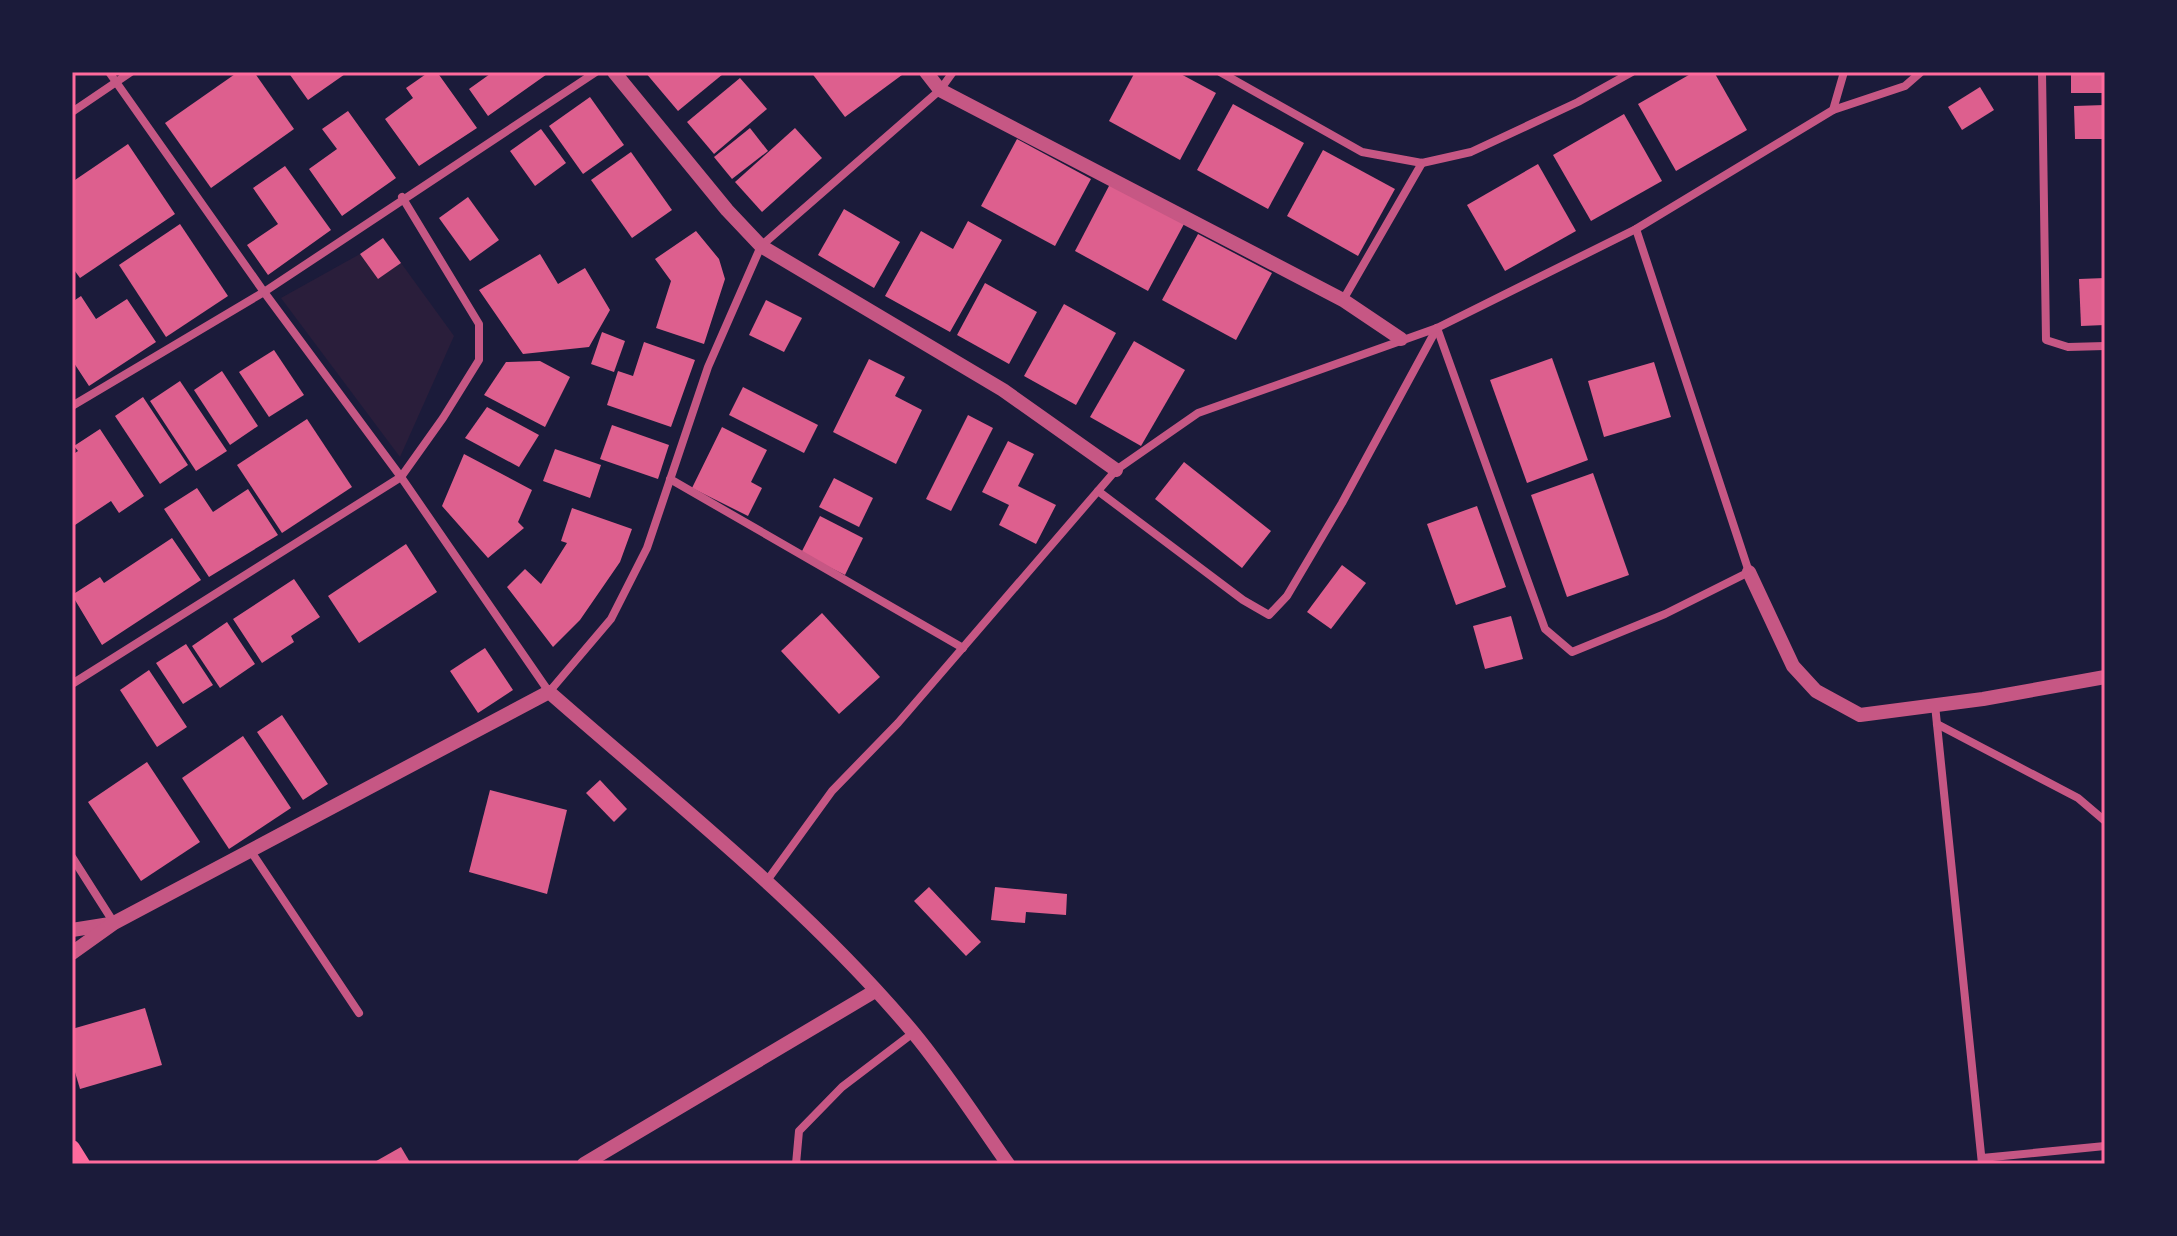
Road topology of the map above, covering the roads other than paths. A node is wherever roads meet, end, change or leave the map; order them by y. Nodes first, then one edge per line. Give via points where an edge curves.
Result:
1 (109, 72) edge
2 (131, 72) edge
3 (596, 72) edge
4 (614, 72) edge
5 (926, 72) edge
6 (953, 72) edge
7 (1220, 72) edge
8 (1632, 72) edge
9 (1844, 72) edge
10 (1921, 72) edge
11 (2042, 72) edge
12 (116, 82) junction
13 (940, 90) junction
14 (1833, 110) junction
15 (72, 112) edge
16 (1422, 163) junction
17 (402, 197) junction
18 (1636, 229) junction
19 (761, 246) junction
20 (264, 292) junction
21 (1343, 300) junction
22 (1437, 328) junction
23 (1401, 339) junction
24 (2105, 346) edge
25 (72, 406) edge
26 (1116, 470) junction
27 (401, 477) junction
28 (670, 479) junction
29 (1098, 491) junction
30 (1749, 572) junction
31 (963, 648) junction
32 (2105, 677) edge
33 (72, 684) edge
34 (549, 692) junction
35 (1935, 705) junction
36 (1937, 724) junction
37 (2105, 821) edge
38 (250, 850) junction
39 (72, 857) edge
40 (766, 882) junction
41 (114, 923) junction
42 (72, 930) edge
43 (72, 953) edge
44 (875, 991) junction
45 (359, 1013) dead end
46 (913, 1033) junction
47 (2105, 1146) edge
48 (72, 1148) edge
49 (1982, 1161) edge
50 (82, 1164) edge
51 (584, 1164) edge
52 (796, 1164) edge
53 (1008, 1164) edge

1 - 12 street
2 - 12 street
3 - 17 street
4 - 19 street
5 - 13 street
6 - 13 street
7 - 16 street via 1362,152
8 - 16 street via 1471,152
9 - 14 street
10 - 14 street via 1905,86
11 - 24 street via 2046,340 2068,347
12 - 15 street
12 - 20 street
13 - 19 street
13 - 21 street
14 - 18 street
16 - 21 street
17 - 20 street
17 - 27 street via 479,324 479,360
18 - 22 street
18 - 30 street
19 - 26 street via 1003,390
19 - 28 street via 708,367
20 - 25 street
20 - 27 street
21 - 23 street
22 - 23 street
22 - 29 street via 1342,503 1287,596 1269,615
22 - 30 street via 1530,595 1545,629 1572,652
23 - 26 street via 1198,413
26 - 29 street
27 - 33 street
27 - 34 street
28 - 31 street
28 - 34 street via 647,548 611,619
29 - 31 street
30 - 35 street via 1793,666 1816,691 1860,715
31 - 40 street via 832,791
32 - 35 street
34 - 38 street
34 - 40 street
35 - 36 street
36 - 37 street via 2078,798
36 - 49 street
38 - 41 street
38 - 45 street
39 - 41 street
40 - 44 street
41 - 42 street
41 - 43 street
44 - 46 street
44 - 51 street
46 - 52 street via 842,1087 799,1131
46 - 53 street
47 - 49 street
48 - 50 main road

